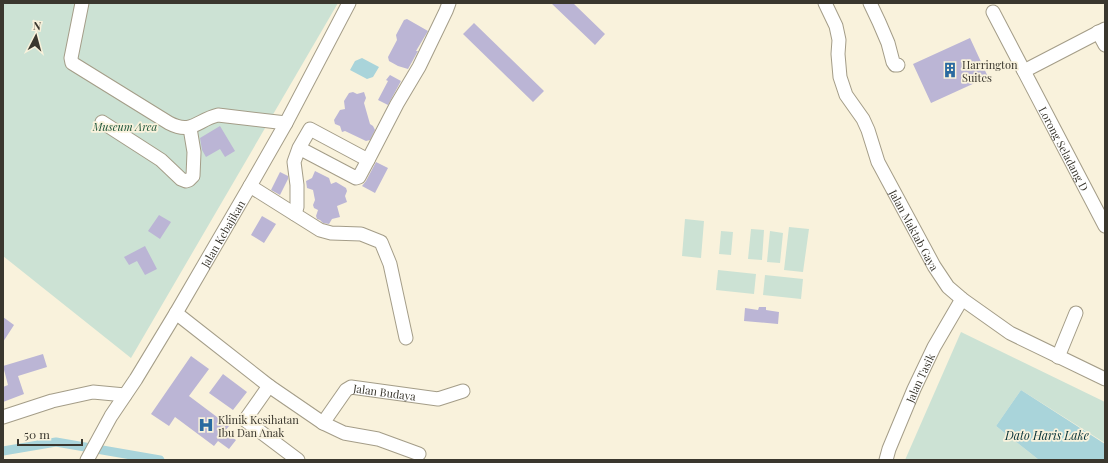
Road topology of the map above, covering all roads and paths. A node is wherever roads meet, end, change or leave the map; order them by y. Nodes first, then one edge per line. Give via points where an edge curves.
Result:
1 (82, 3) edge
2 (349, 3) edge
3 (449, 3) edge
4 (824, 3) edge
5 (870, 3) edge
6 (993, 12) dead end
7 (1102, 30) edge
8 (1105, 45) edge
9 (898, 65) dead end
10 (1024, 71) junction
11 (102, 122) dead end
12 (286, 123) junction
13 (190, 128) junction
14 (299, 148) junction
15 (368, 160) junction
16 (250, 186) junction
17 (295, 214) junction
18 (1105, 226) edge
19 (962, 299) junction
20 (176, 313) junction
21 (1076, 313) dead end
22 (406, 338) dead end
23 (1058, 357) junction
24 (1105, 379) edge
25 (269, 386) junction
26 (463, 391) dead end
27 (125, 395) junction
28 (3, 417) edge
29 (323, 423) junction
30 (419, 454) dead end
31 (87, 460) edge
32 (298, 460) edge
33 (886, 460) edge

1 - 13 street via 72,63 169,123
2 - 12 street, Jalan Kebajikan
3 - 15 street via 419,67
4 - 19 street, Jalan Maktab Gaya via 836,26 839,66 846,95 863,119 878,162 934,266 948,287
5 - 9 street via 888,43 893,62
6 - 10 street, Lorong Seladang D
7 - 8 street
7 - 10 street
10 - 18 street, Lorong Seladang D
11 - 13 street via 161,160 186,181 194,176
12 - 13 street via 218,115
12 - 16 street, Jalan Kebajikan
14 - 15 street via 356,178
14 - 15 street via 310,129
14 - 17 street via 294,162 297,185
16 - 17 street
16 - 20 street, Jalan Kebajikan
17 - 22 street via 320,230 361,234 381,242 390,264
19 - 23 street, Jalan Maktab Gaya via 1010,333
19 - 33 street, Jalan Tasik via 927,361
20 - 25 street
20 - 27 street, Jalan Kebajikan
21 - 23 street
23 - 24 street, Jalan Maktab Gaya
25 - 29 street
25 - 32 street via 245,420
26 - 29 street, Jalan Budaya via 438,399 351,387 346,390
27 - 28 street via 93,392 52,401
27 - 31 street, Jalan Kebajikan
29 - 30 street via 344,433 378,439

